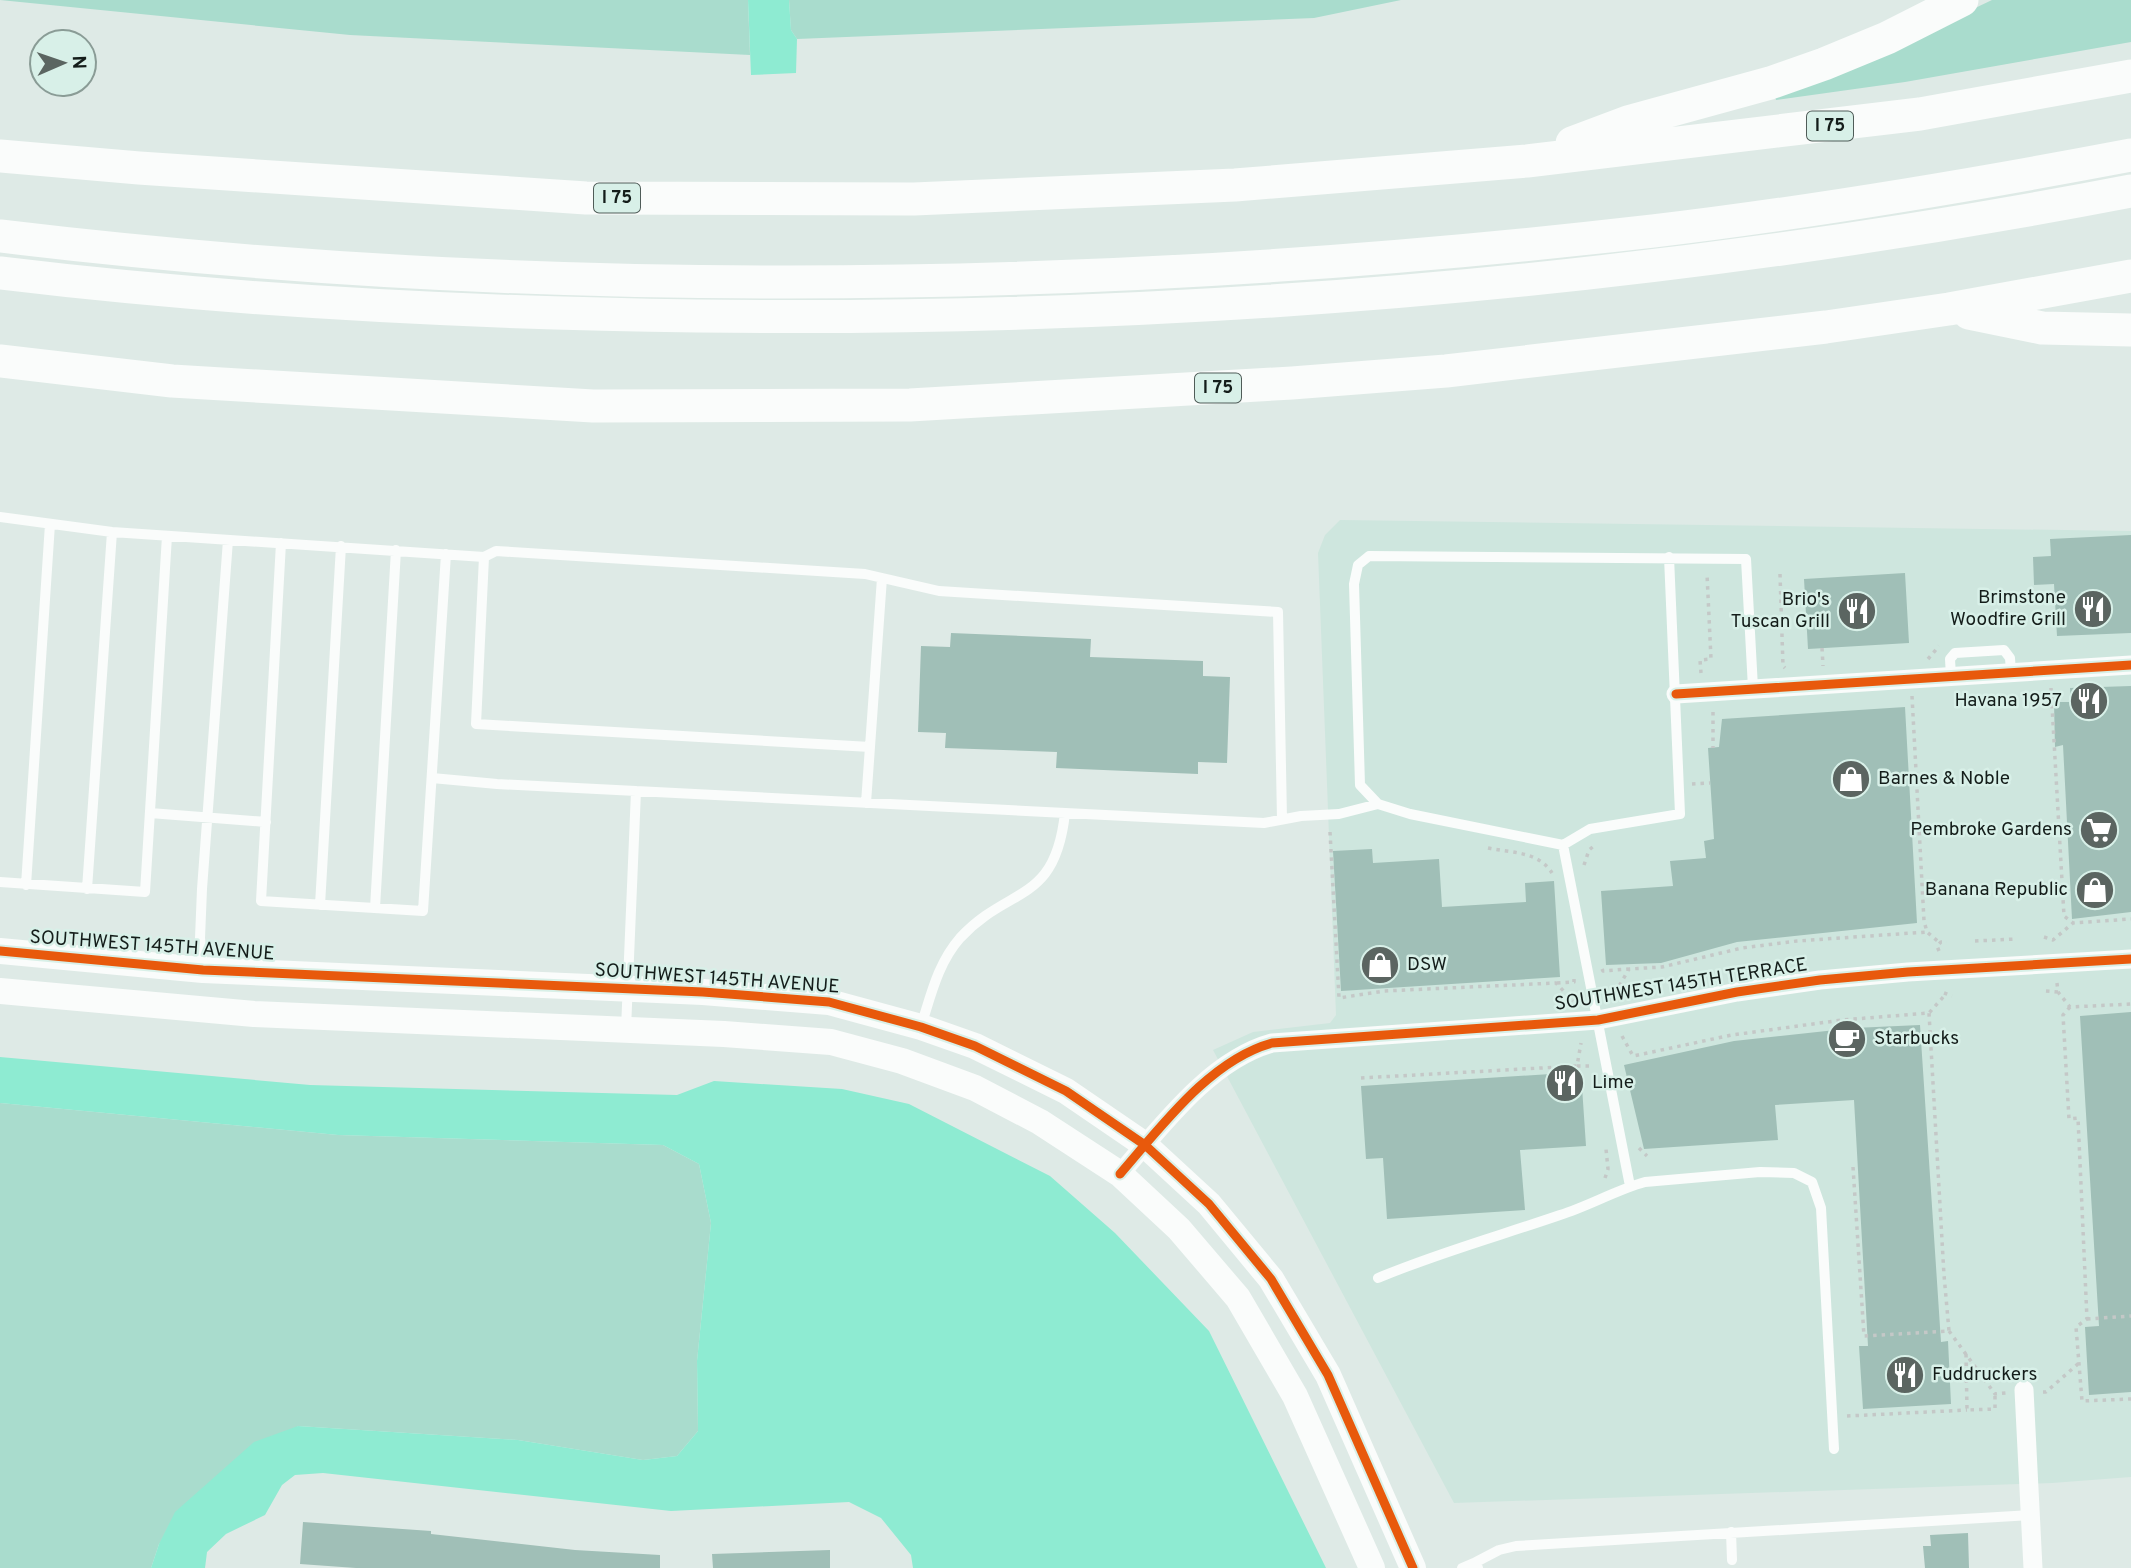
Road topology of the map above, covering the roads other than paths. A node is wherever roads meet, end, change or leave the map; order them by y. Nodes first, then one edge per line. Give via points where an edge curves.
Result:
1 (1962, 0) edge
2 (2131, 76) edge
3 (2131, 155) edge
4 (0, 156) edge
5 (1527, 160) junction
6 (2131, 191) edge
7 (0, 236) edge
8 (0, 273) edge
9 (2131, 276) edge
10 (1949, 309) junction
11 (2131, 330) edge
12 (0, 362) edge
13 (0, 517) edge
14 (50, 524) junction
15 (113, 532) junction
16 (167, 536) junction
17 (228, 540) junction
18 (282, 543) junction
19 (341, 546) junction
20 (396, 550) junction
21 (446, 554) junction
22 (484, 557) junction
23 (1669, 557) junction
24 (882, 578) junction
25 (2131, 665) edge
26 (1753, 688) junction
27 (1676, 694) junction
28 (870, 747) junction
29 (432, 778) junction
30 (636, 791) junction
31 (866, 803) junction
32 (1378, 804) junction
33 (150, 813) junction
34 (1065, 813) junction
35 (207, 818) junction
36 (1282, 820) junction
37 (266, 822) junction
38 (1563, 845) junction
39 (0, 882) edge
40 (26, 884) junction
41 (87, 889) junction
42 (320, 905) junction
43 (375, 908) junction
44 (0, 951) edge
45 (2131, 959) edge
46 (203, 970) junction
47 (628, 989) junction
48 (0, 992) edge
49 (200, 1009) junction
50 (1598, 1020) junction
51 (921, 1027) junction
52 (626, 1030) junction
53 (1145, 1145) junction
54 (1120, 1174) junction
55 (1630, 1186) junction
56 (1378, 1278) dead end
57 (2024, 1392) road end
58 (1834, 1449) dead end
59 (2031, 1515) junction
60 (1731, 1532) junction
61 (1732, 1560) dead end
62 (1477, 1565) edge
63 (1372, 1568) edge
64 (1413, 1568) edge
65 (1462, 1568) edge
66 (2033, 1568) edge

1 - 5 highway via 1825,64 1628,122
2 - 5 highway, I 75 via 1920,114
3 - 7 highway via 1927,192 1658,230 1397,257 1114,275 778,282 566,278 283,263
4 - 5 highway, I 75 via 586,198 914,200 1236,185
6 - 8 highway via 1925,228 1663,265 1399,292 1116,310 870,317 570,314 253,296
9 - 10 highway, I 75
10 - 11 highway via 2042,328
10 - 12 highway, I 75 via 1696,344 1446,371 910,405 593,406 173,381
13 - 14 lane
14 - 15 lane
14 - 40 lane
15 - 16 lane
15 - 41 lane
16 - 17 lane
16 - 33 lane
17 - 18 lane
17 - 35 lane
18 - 19 lane
18 - 37 lane
19 - 20 lane
19 - 42 lane
20 - 21 lane
20 - 43 lane
21 - 22 lane
21 - 29 lane
22 - 24 lane via 496,551 865,573
22 - 28 lane via 476,724
23 - 26 lane via 1746,559
23 - 27 lane
23 - 32 lane via 1369,556 1358,565 1354,584 1360,785
24 - 28 lane
24 - 36 lane via 939,591 1278,612
25 - 26 street
26 - 27 street
27 - 38 lane via 1680,814 1590,829
28 - 31 lane
29 - 30 lane
29 - 43 lane via 423,912
30 - 31 lane
30 - 47 lane
31 - 34 lane
32 - 36 lane
32 - 38 lane
33 - 35 lane
33 - 41 lane via 145,892
34 - 36 lane via 1264,823
34 - 51 lane via 1057,854 1048,870 1038,884 960,939 936,978
35 - 37 lane
35 - 46 lane via 200,938
37 - 42 lane via 261,901
38 - 50 lane
39 - 40 lane
40 - 41 lane
42 - 43 lane
44 - 46 street, SOUTHWEST 145TH AVENUE
45 - 50 street, SOUTHWEST 145TH TERRACE via 1820,980
46 - 47 street, SOUTHWEST 145TH AVENUE
46 - 49 street
47 - 51 street, SOUTHWEST 145TH AVENUE via 829,1002
47 - 52 lane
48 - 49 street
49 - 52 street
50 - 53 street, SOUTHWEST 145TH TERRACE via 1272,1043 1226,1064
50 - 55 lane
51 - 53 street, SOUTHWEST 145TH AVENUE via 975,1046 1066,1091
52 - 54 street via 831,1042 902,1061 975,1088 1040,1122
53 - 54 street, SOUTHWEST 145TH TERRACE
53 - 64 street, SOUTHWEST 145TH AVENUE via 1209,1204 1271,1279 1328,1375
54 - 63 street via 1180,1229 1238,1298 1295,1396
55 - 56 lane via 1588,1206
55 - 58 lane via 1660,1179 1760,1172 1794,1173 1812,1182 1821,1208
57 - 59 street
59 - 60 lane
59 - 66 street
60 - 61 lane
60 - 62 lane via 1516,1546 1499,1550
62 - 65 lane

